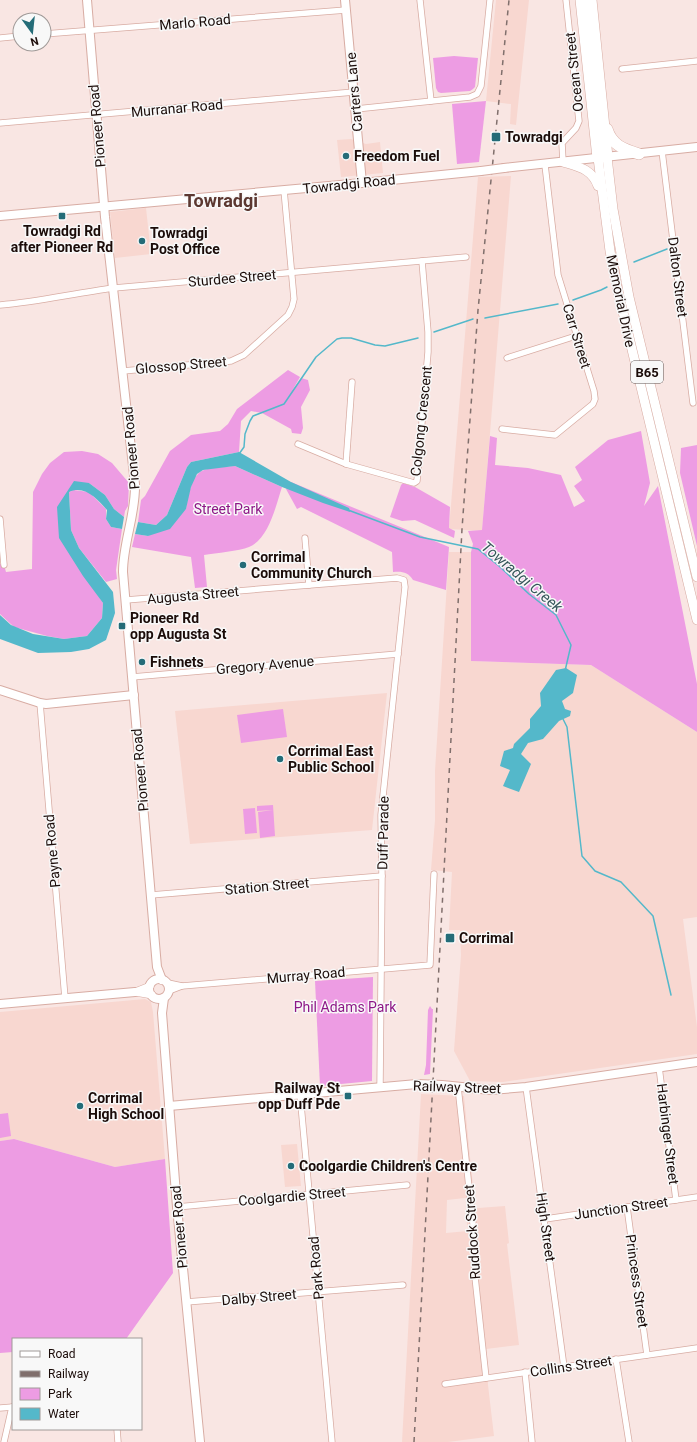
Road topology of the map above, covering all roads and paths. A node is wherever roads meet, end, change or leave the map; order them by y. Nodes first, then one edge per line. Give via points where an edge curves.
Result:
1 (87, 0) edge
2 (345, 0) edge
3 (420, 0) edge
4 (490, 0) edge
5 (566, 0) edge
6 (581, 0) edge
7 (591, 0) edge
8 (346, 10) junction
9 (89, 31) junction
10 (52, 33) edge
11 (12, 37) edge
12 (0, 38) edge
13 (697, 61) edge
14 (622, 69) dead end
15 (354, 92) junction
16 (431, 101) junction
17 (356, 109) junction
18 (603, 113) junction
19 (96, 115) junction
20 (0, 123) edge
21 (697, 148) edge
22 (662, 151) junction
23 (639, 154) junction
24 (603, 158) junction
25 (564, 162) junction
26 (545, 165) junction
27 (362, 183) junction
28 (284, 190) junction
29 (603, 204) junction
30 (104, 207) junction
31 (0, 216) edge
32 (466, 257) dead end
33 (422, 261) junction
34 (291, 273) junction
35 (114, 288) junction
36 (0, 305) edge
37 (576, 336) junction
38 (507, 358) dead end
39 (123, 371) junction
40 (352, 382) dead end
41 (693, 403) dead end
42 (502, 429) dead end
43 (298, 444) dead end
44 (346, 464) junction
45 (0, 519) edge
46 (305, 538) dead end
47 (4, 565) dead end
48 (697, 577) edge
49 (404, 580) joint
50 (309, 585) junction
51 (126, 600) junction
52 (697, 620) edge
53 (398, 654) junction
54 (132, 676) junction
55 (0, 690) edge
56 (134, 695) junction
57 (40, 703) junction
58 (434, 874) dead end
59 (382, 876) junction
60 (151, 895) junction
61 (381, 968) junction
62 (159, 989) junction
63 (135, 992) joint
64 (65, 998) junction
65 (0, 1004) edge
66 (697, 1062) edge
67 (659, 1068) junction
68 (458, 1086) junction
69 (380, 1087) junction
70 (526, 1087) junction
71 (300, 1094) junction
72 (169, 1106) junction
73 (407, 1185) dead end
74 (310, 1194) junction
75 (697, 1197) edge
76 (676, 1200) junction
77 (177, 1207) junction
78 (626, 1207) junction
79 (545, 1219) junction
80 (403, 1285) dead end
81 (319, 1292) junction
82 (186, 1302) junction
83 (697, 1348) edge
84 (647, 1355) junction
85 (616, 1359) junction
86 (564, 1367) junction
87 (525, 1372) junction
88 (486, 1378) junction
89 (445, 1384) dead end
90 (12, 1407) edge
91 (0, 1408) edge
92 (117, 1430) edge
93 (4, 1442) edge
94 (118, 1442) edge
95 (200, 1442) edge
96 (332, 1442) edge
97 (532, 1442) edge
98 (629, 1442) edge

1 - 9 main road, Pioneer Road
2 - 8 main road, Carters Lane
3 - 16 street
4 - 16 street via 481,89 470,97
5 - 25 street, Ocean Street via 579,121 562,143
6 - 24 highway, Memorial Drive / B65
7 - 18 highway, Memorial Drive / B65
8 - 9 street, Marlo Road
8 - 15 main road, Carters Lane
9 - 10 street, Marlo Road
9 - 19 main road, Pioneer Road
11 - 12 street
13 - 14 street
15 - 17 main road, Carters Lane
15 - 19 street, Murranar Road
16 - 17 street
17 - 27 main road, Carters Lane
18 - 23 highway via 613,142 623,149
18 - 24 highway, Memorial Drive / B65
19 - 20 street, Murranar Road
19 - 30 main road, Pioneer Road
21 - 22 main road, Towradgi Road
22 - 23 main road, Towradgi Road
22 - 41 street, Dalton Street
23 - 24 main road, Towradgi Road
24 - 25 main road, Towradgi Road
24 - 29 main road, Memorial Drive / B65
24 - 48 main road, Memorial Drive / B65 via 629,297
25 - 26 main road, Towradgi Road
25 - 29 main road via 586,169 592,174 597,181
26 - 27 main road, Towradgi Road, bridge
26 - 37 street, Carr Street via 558,275
27 - 28 main road, Towradgi Road
28 - 30 main road, Towradgi Road
28 - 34 street, Glossop Street
29 - 52 main road, Memorial Drive / B65 via 617,287
30 - 31 main road, Towradgi Road
30 - 35 main road, Pioneer Road
32 - 33 street, Sturdee Street
33 - 34 street, Sturdee Street
33 - 44 street, Colgong Crescent via 428,332 417,481 414,483
34 - 35 street, Sturdee Street
34 - 39 street, Glossop Street via 294,299 290,311 240,358 226,362
35 - 36 street, Sturdee Street via 27,303
35 - 39 main road, Pioneer Road
37 - 38 street
37 - 42 street, Carr Street via 595,394 593,404 555,435
39 - 51 main road, Pioneer Road via 135,484 135,499 123,565
40 - 44 street
43 - 44 street, Colgong Crescent
45 - 47 street
46 - 50 street
49 - 50 street, Augusta Street via 397,578
49 - 53 street, Duff Parade
50 - 51 street, Augusta Street
51 - 54 main road, Pioneer Road
53 - 54 street, Gregory Avenue
53 - 59 street, Duff Parade via 381,815
54 - 56 main road, Pioneer Road
55 - 57 main road
56 - 57 main road via 76,702
56 - 60 main road, Pioneer Road
57 - 64 street, Payne Road
58 - 61 street, Murray Road via 430,965
59 - 60 street, Station Street
59 - 61 street, Duff Parade
60 - 62 main road, Pioneer Road
61 - 62 street, Murray Road
61 - 69 street, Duff Parade
62 - 63 street, Murray Road
62 - 72 main road, Pioneer Road
63 - 64 main road, Murray Road
64 - 65 main road, Murray Road
66 - 67 main road, Railway Street
67 - 70 main road, Railway Street
67 - 76 street, Harbinger Street
68 - 69 main road, Railway Street via 423,1084
68 - 70 main road, Railway Street via 491,1090
68 - 88 street, Ruddock Street
69 - 71 main road, Railway Street
70 - 79 street, High Street
71 - 72 main road, Railway Street
71 - 74 street, Park Road
72 - 77 main road, Pioneer Road
73 - 74 street, Coolgardie Street
74 - 77 street, Coolgardie Street
74 - 81 street, Park Road
75 - 76 street, Junction Street
76 - 78 street, Junction Street
77 - 82 main road, Pioneer Road
78 - 79 street, Junction Street
78 - 84 street, Princess Street
79 - 86 street, High Street
80 - 81 street, Dalby Street
81 - 82 street, Dalby Street
81 - 96 street, Park Road
82 - 95 main road, Pioneer Road
83 - 84 street, Collins Street
84 - 85 street, Collins Street
85 - 86 street, Collins Street
85 - 98 street
86 - 87 street, Collins Street
87 - 88 street, Collins Street
87 - 97 street
88 - 89 street, Collins Street
90 - 91 street
90 - 93 street
92 - 94 street

